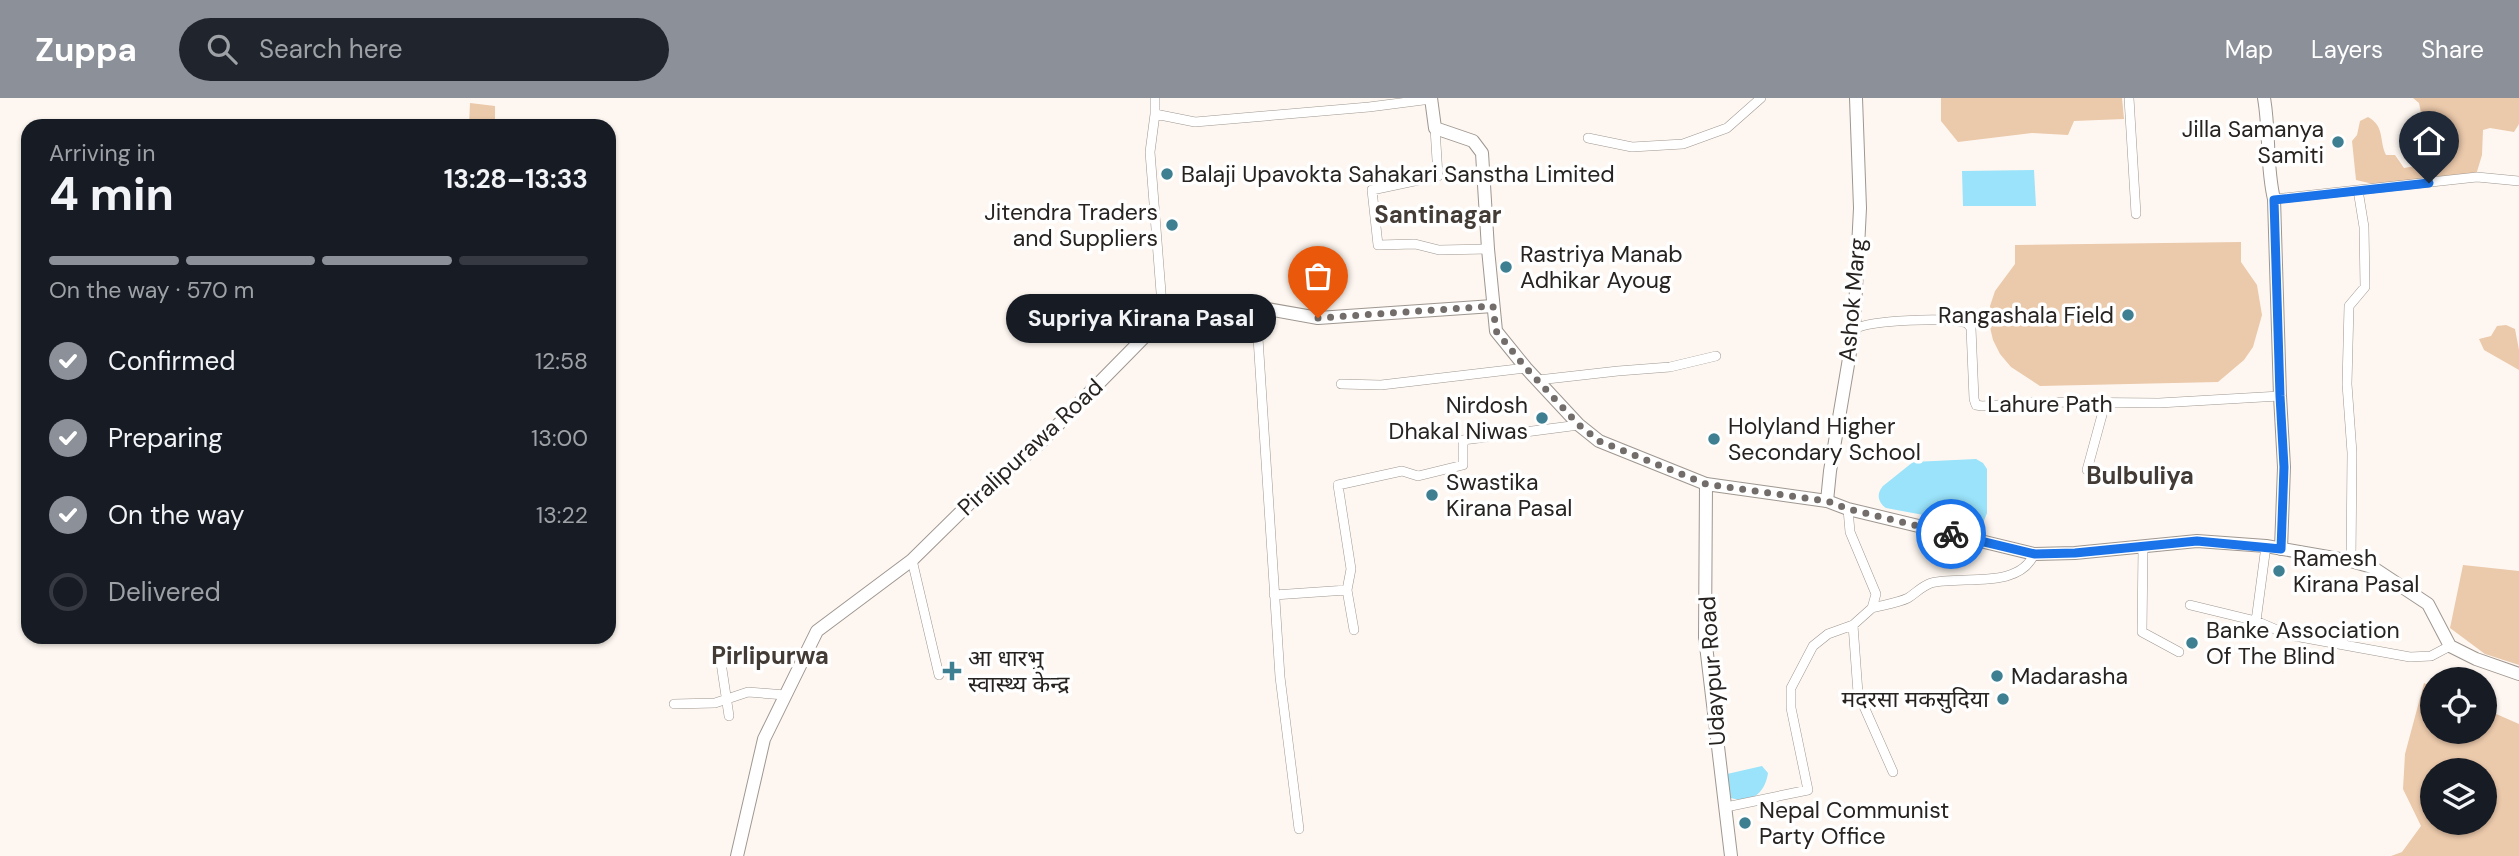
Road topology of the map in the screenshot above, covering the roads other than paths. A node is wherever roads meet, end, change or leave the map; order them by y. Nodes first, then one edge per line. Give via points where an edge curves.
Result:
1 (1155, 98) edge
2 (1431, 98) edge
3 (1761, 98) edge
4 (1856, 98) edge
5 (2129, 98) edge
6 (2264, 98) edge
7 (1155, 114) junction
8 (1435, 128) junction
9 (1588, 138) dead end
10 (2519, 181) edge
11 (2358, 190) junction
12 (2274, 200) junction
13 (2136, 214) dead end
14 (1488, 249) junction
15 (1493, 306) junction
16 (1256, 307) junction
17 (1163, 318) junction
18 (1854, 329) junction
19 (1716, 356) dead end
20 (1526, 368) junction
21 (1538, 380) junction
22 (1341, 384) dead end
23 (2280, 396) junction
24 (2105, 404) junction
25 (1579, 425) junction
26 (2087, 470) dead end
27 (1706, 484) junction
28 (1827, 501) junction
29 (1848, 509) junction
30 (2266, 546) junction
31 (2143, 547) junction
32 (2281, 549) junction
33 (2035, 554) junction
34 (912, 560) junction
35 (2351, 561) junction
36 (1347, 590) junction
37 (1274, 595) junction
38 (2190, 605) dead end
39 (1872, 608) junction
40 (2256, 621) junction
41 (1853, 625) junction
42 (1354, 630) dead end
43 (2450, 646) junction
44 (2179, 652) dead end
45 (720, 656) dead end
46 (2519, 674) edge
47 (939, 675) dead end
48 (785, 695) junction
49 (728, 698) junction
50 (674, 704) dead end
51 (729, 716) dead end
52 (1893, 772) dead end
53 (1726, 807) junction
54 (1299, 830) dead end
55 (737, 856) edge
56 (1731, 856) edge

1 - 7 street
2 - 7 street via 1195,122
2 - 8 street
3 - 9 street via 1727,128 1683,144 1632,147
4 - 18 street, Ashok Marg via 1860,208
5 - 13 street
6 - 12 street
7 - 17 street via 1150,152
8 - 14 street via 1474,141 1482,153
8 - 14 street via 1438,176 1372,190 1378,245
10 - 11 street via 2477,177
11 - 12 street
11 - 35 street via 2365,287 2349,306
12 - 23 street
14 - 15 street
15 - 16 street, Piralipurawa Road via 1318,318
15 - 20 street via 1496,331
16 - 17 street, Piralipurawa Road via 1201,303 1181,307
16 - 37 street
17 - 34 street, Piralipurawa Road via 1038,446 972,500
18 - 24 street, Lahure Path via 1864,324 1961,321 1971,328 1976,404
18 - 28 street, Ashok Marg
19 - 21 street via 1670,368
20 - 21 street
20 - 22 street via 1381,385
21 - 25 street
23 - 24 street, Lahure Path
23 - 32 street via 2284,467
24 - 26 street
25 - 27 street via 1599,441
25 - 36 street via 1463,440 1463,465 1418,476 1402,471 1338,485 1351,569
27 - 28 street
27 - 53 street, Udaypur Road via 1705,637
28 - 29 street
29 - 33 street
29 - 39 street via 1850,532 1876,594
30 - 31 street via 2197,541
30 - 32 street
30 - 40 street
31 - 33 street
31 - 44 street via 2143,632
32 - 35 street
33 - 39 street via 2019,572 1931,583 1908,598
34 - 47 street
34 - 48 street, Piralipurawa Road via 817,631
35 - 43 street via 2372,568 2428,604
36 - 37 street
36 - 42 street
37 - 54 street
38 - 40 street
39 - 41 street
40 - 43 street via 2289,635 2410,657 2431,656
41 - 52 street via 1858,693
41 - 53 street via 1828,634 1813,646 1791,688 1808,790
43 - 46 street
45 - 49 street
48 - 49 street via 748,692
48 - 55 street, Piralipurawa Road via 764,739
49 - 50 street via 715,703
49 - 51 street
53 - 56 street, Udaypur Road

